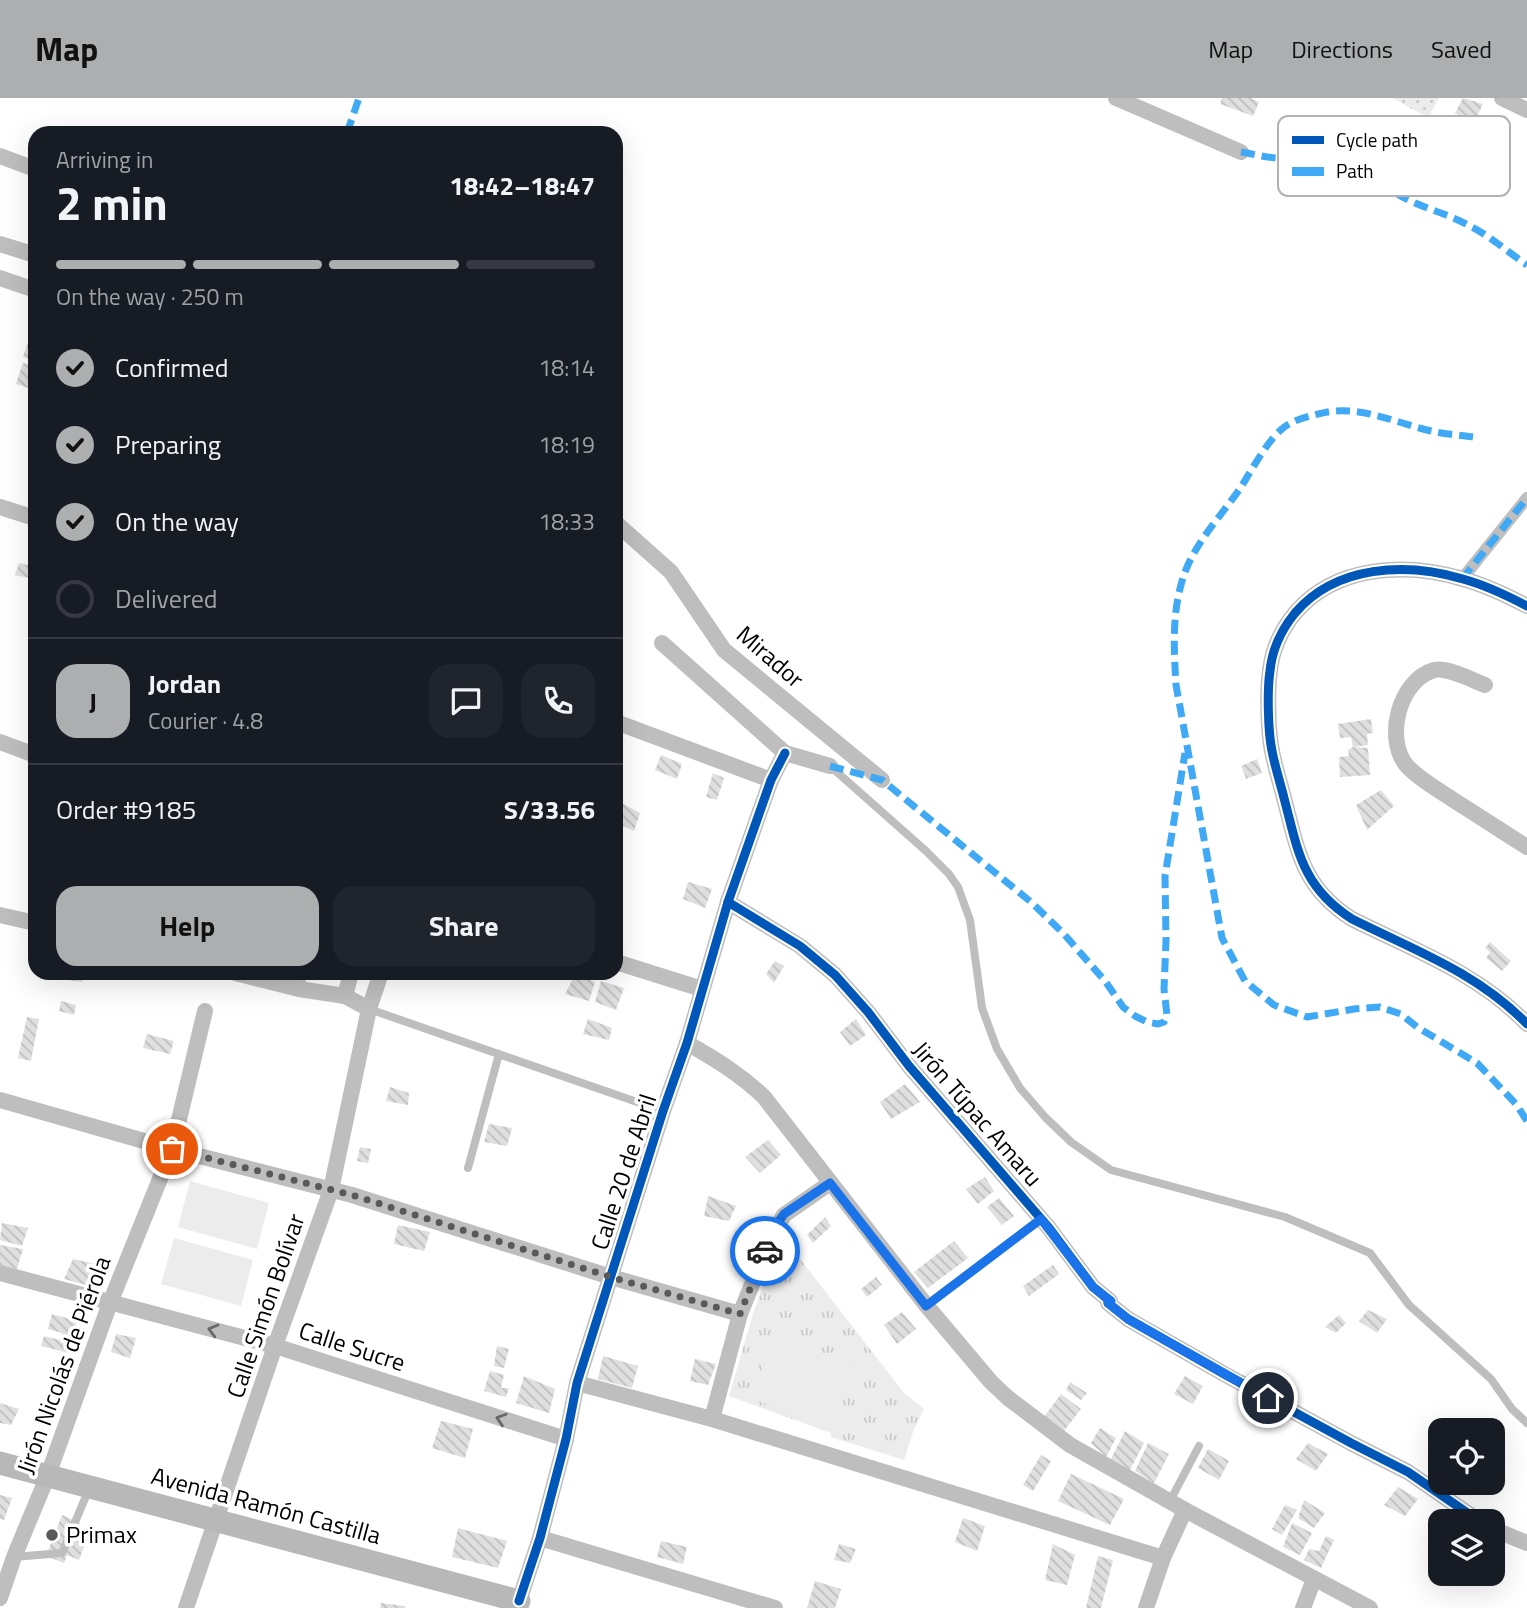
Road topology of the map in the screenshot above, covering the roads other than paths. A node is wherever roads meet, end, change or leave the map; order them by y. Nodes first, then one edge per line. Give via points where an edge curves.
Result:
1 (1116, 98) edge
2 (1502, 98) edge
3 (1527, 110) edge
4 (1241, 152) dead end
5 (0, 156) edge
6 (28, 166) edge
7 (0, 244) edge
8 (28, 253) edge
9 (0, 278) edge
10 (28, 288) edge
11 (1527, 498) edge
12 (0, 507) edge
13 (28, 516) edge
14 (623, 529) edge
15 (1462, 579) junction
16 (1527, 606) edge
17 (662, 643) dead end
18 (1485, 685) dead end
19 (623, 730) edge
20 (0, 742) edge
21 (28, 752) edge
22 (785, 753) junction
23 (830, 766) joint
24 (771, 780) junction
25 (882, 780) dead end
26 (1527, 848) edge
27 (728, 902) junction
28 (0, 915) edge
29 (28, 921) edge
30 (623, 964) edge
31 (349, 980) edge
32 (379, 980) edge
33 (301, 981) edge
34 (702, 989) junction
35 (345, 996) junction
36 (369, 1009) junction
37 (205, 1011) dead end
38 (1527, 1024) edge
39 (687, 1043) junction
40 (499, 1054) junction
41 (0, 1100) edge
42 (663, 1111) junction
43 (172, 1149) junction
44 (468, 1168) dead end
45 (830, 1183) junction
46 (331, 1190) junction
47 (1041, 1219) junction
48 (0, 1273) edge
49 (611, 1277) junction
50 (110, 1303) junction
51 (926, 1306) junction
52 (740, 1314) junction
53 (275, 1346) junction
54 (577, 1383) junction
55 (712, 1419) junction
56 (1527, 1423) edge
57 (566, 1439) junction
58 (1199, 1446) dead end
59 (0, 1463) edge
60 (48, 1475) junction
61 (90, 1486) junction
62 (1177, 1506) junction
63 (1462, 1509) edge
64 (216, 1520) junction
65 (1505, 1534) edge
66 (540, 1538) junction
67 (1527, 1544) edge
68 (15, 1558) junction
69 (1163, 1558) junction
70 (1314, 1579) junction
71 (0, 1598) edge
72 (518, 1604) edge
73 (186, 1608) edge
74 (775, 1608) edge
75 (1146, 1608) edge
76 (1303, 1608) edge
77 (1370, 1608) edge

1 - 4 street
2 - 3 street
5 - 6 street
7 - 8 street
9 - 10 street
11 - 15 street
12 - 13 street
14 - 25 street, Mirador via 671,572 724,650
15 - 16 street
15 - 38 street via 1420,571 1360,573 1314,595 1290,620 1272,657 1271,748 1299,855 1325,898 1352,919 1486,988
17 - 22 street
18 - 26 street via 1445,670 1421,677 1398,714 1398,748 1407,765 1429,784
19 - 24 street
20 - 21 street
22 - 23 street
22 - 24 street, Calle 20 de Abril
23 - 56 lane via 926,851 958,887 970,920 982,1008 996,1049 1020,1088 1071,1142 1111,1170 1285,1217 1370,1253 1409,1305 1491,1379
24 - 27 street, Calle 20 de Abril
27 - 34 street, Calle 20 de Abril
27 - 47 street, Jirón Túpac Amaru via 800,946 835,975
28 - 29 street
30 - 34 street
31 - 35 street
32 - 36 street, Calle Simón Bolívar
33 - 35 street
34 - 39 street, Calle 20 de Abril
35 - 36 street
36 - 40 lane
36 - 46 street, Calle Simón Bolívar
37 - 43 street, Jirón Nicolás de Piérola
39 - 42 street, Calle 20 de Abril
39 - 45 street via 731,1069 764,1097
40 - 42 lane
40 - 44 lane
41 - 43 street
42 - 49 street, Calle 20 de Abril
43 - 46 street
43 - 50 street, Jirón Nicolás de Piérola
45 - 51 street
45 - 52 street via 784,1214 777,1224
46 - 49 street
46 - 53 street, Calle Simón Bolívar
47 - 51 lane
47 - 63 street, Jirón Túpac Amaru via 1093,1287 1128,1319 1408,1472
48 - 50 street, Calle Sucre
49 - 52 street
49 - 54 street, Calle 20 de Abril
53 -> 50 street, Calle Sucre
50 - 60 street, Jirón Nicolás de Piérola
51 - 62 street via 1008,1398 1070,1445
52 - 55 street
57 -> 53 street, Calle Sucre
53 - 64 street, Calle Simón Bolívar
54 - 55 street
54 - 57 street, Calle 20 de Abril
55 - 69 street
57 - 66 street, Calle 20 de Abril
58 - 62 lane
59 - 60 main road, Avenida Ramón Castilla
60 - 61 main road, Avenida Ramón Castilla
60 - 68 street, Jirón Nicolás de Piérola
61 - 64 main road, Avenida Ramón Castilla
61 - 68 lane via 62,1553
62 - 69 street
62 - 70 street
64 - 72 main road, Avenida Ramón Castilla
64 - 73 street, Calle Simón Bolívar
65 - 67 street
66 - 72 street, Calle 20 de Abril
66 - 74 street
68 - 71 street, Jirón Nicolás de Piérola
69 - 75 street
70 - 76 street
70 - 77 street

